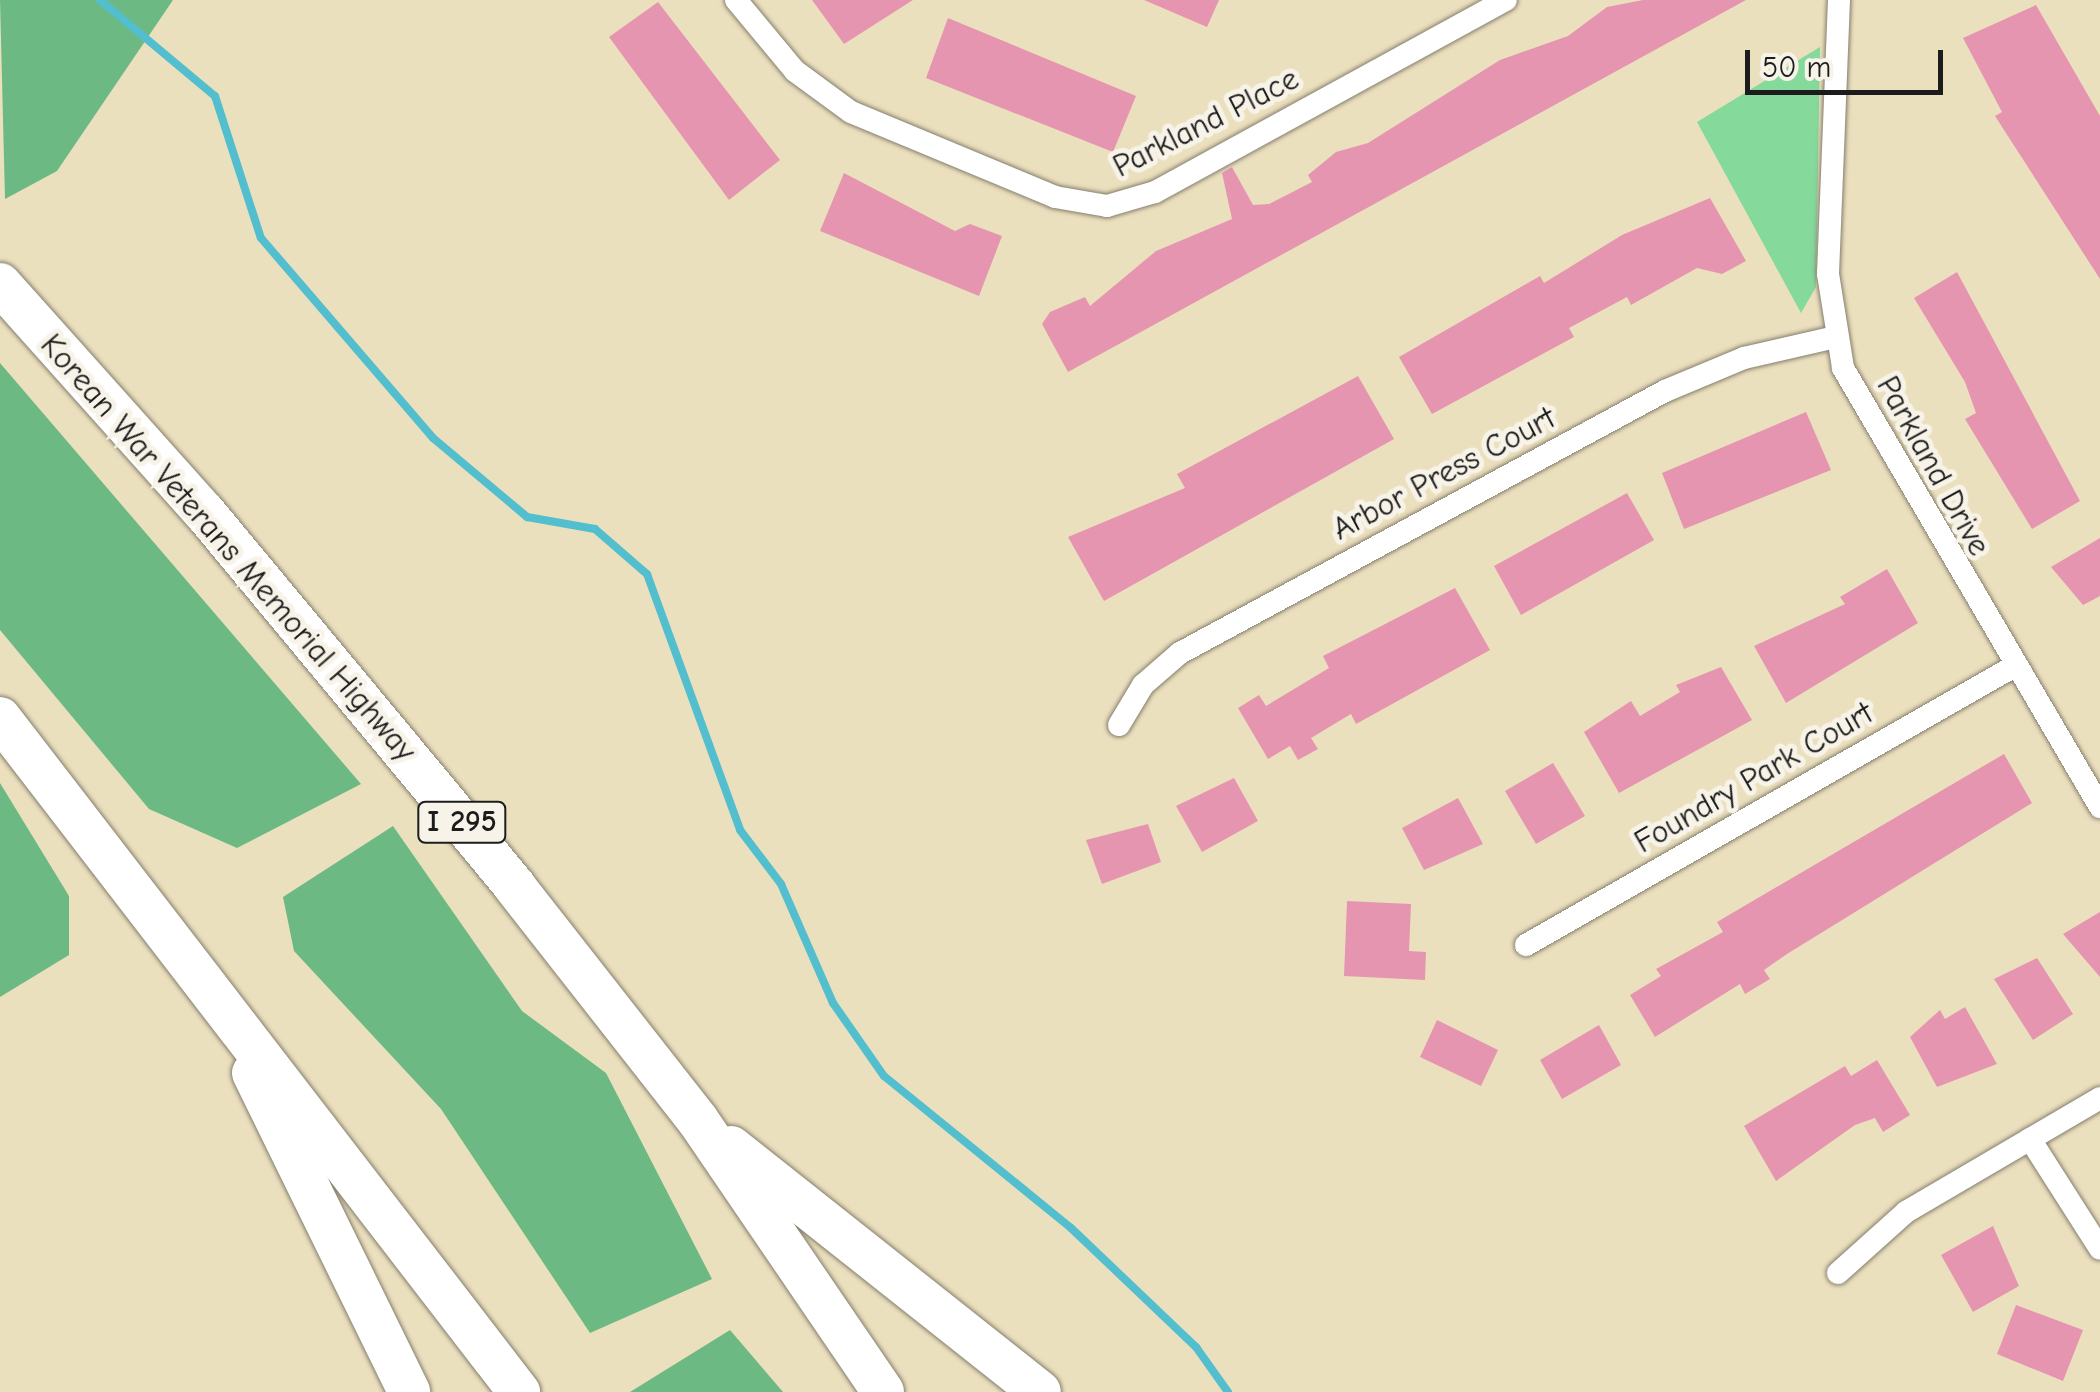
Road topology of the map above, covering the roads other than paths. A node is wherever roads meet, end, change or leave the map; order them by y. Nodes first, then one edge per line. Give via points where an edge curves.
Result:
1 (736, 0) edge
2 (1506, 0) edge
3 (1839, 0) edge
4 (0, 284) edge
5 (1836, 337) junction
6 (2013, 667) junction
7 (0, 718) edge
8 (1119, 725) dead end
9 (2100, 808) edge
10 (1526, 944) dead end
11 (200, 970) junction
12 (2100, 1098) edge
13 (697, 1118) junction
14 (2030, 1139) junction
15 (2100, 1249) edge
16 (1838, 1273) dead end
17 (408, 1392) edge
18 (519, 1392) edge
19 (883, 1392) edge
20 (1040, 1392) edge

1 - 2 street, Parkland Place via 795,70 852,112 1055,197 1107,206 1155,192
3 - 5 street, Parkland Drive via 1828,235
4 - 13 highway, Korean War Veterans Memorial Highway / I 295 via 307,635
5 - 6 street, Parkland Drive via 1864,417
5 - 8 street, Arbor Press Court via 1744,358 1665,391 1197,643 1158,668
6 - 9 street, Parkland Drive
6 - 10 street, Foundry Park Court
7 - 11 highway
11 - 17 highway
11 - 18 highway
12 - 14 street
13 - 19 highway, Korean War Veterans Memorial Highway / I 295
13 - 20 highway
14 - 15 street
14 - 16 street via 1882,1228

